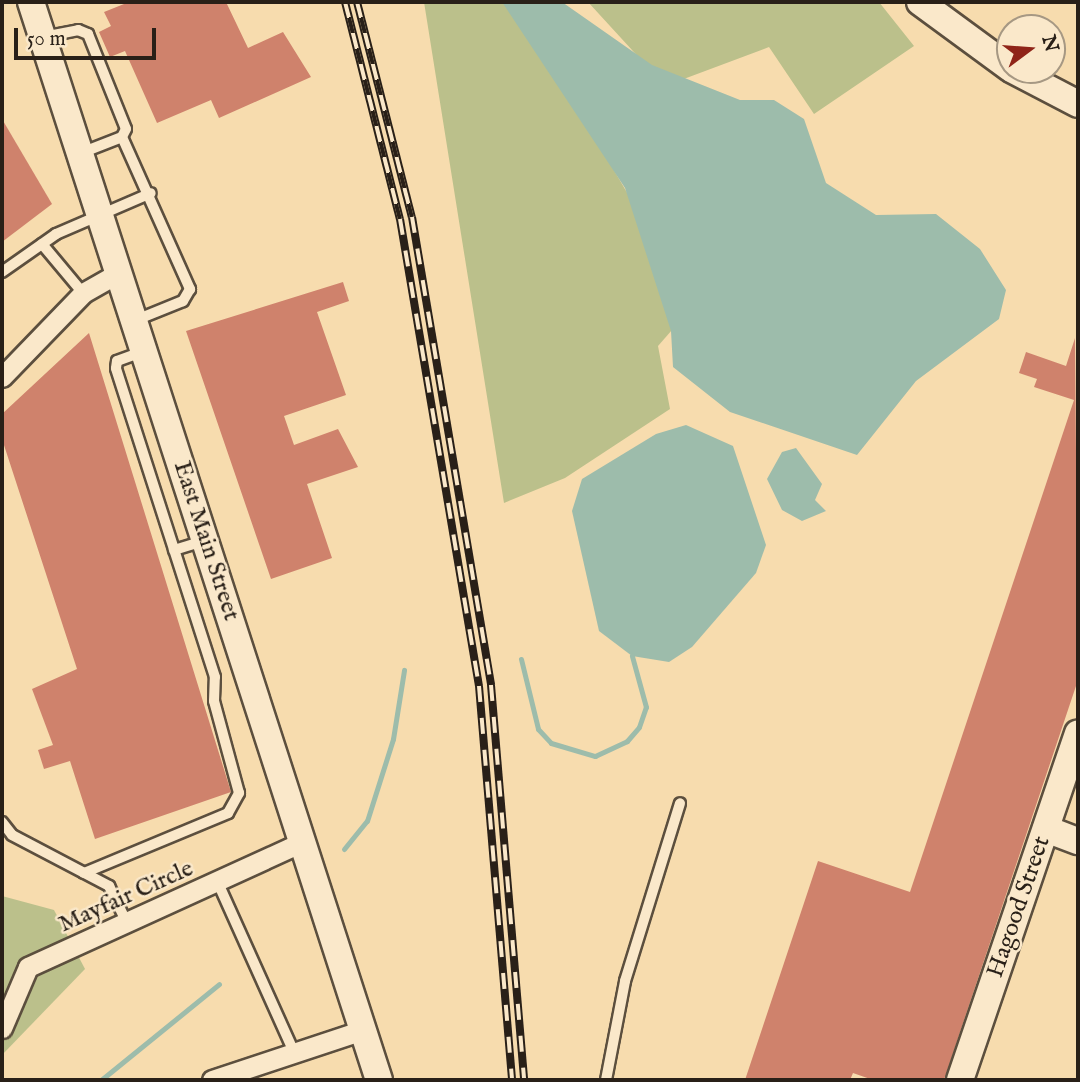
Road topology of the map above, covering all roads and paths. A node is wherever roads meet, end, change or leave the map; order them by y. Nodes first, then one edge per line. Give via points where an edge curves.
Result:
1 (31, 2) edge
2 (920, 2) edge
3 (43, 38) junction
4 (996, 57) edge
5 (1040, 84) edge
6 (1078, 104) edge
7 (122, 137) junction
8 (81, 153) junction
9 (151, 193) junction
10 (100, 212) junction
11 (41, 244) junction
12 (2, 272) edge
13 (120, 272) junction
14 (83, 293) junction
15 (135, 320) junction
16 (145, 351) junction
17 (2, 377) edge
18 (206, 540) junction
19 (174, 550) junction
20 (1078, 734) edge
21 (680, 803) dead end
22 (2, 822) edge
23 (1046, 829) junction
24 (1078, 841) edge
25 (302, 842) junction
26 (84, 873) junction
27 (218, 883) junction
28 (128, 924) junction
29 (2, 1028) edge
30 (363, 1030) junction
31 (294, 1052) junction
32 (212, 1080) edge
33 (379, 1080) edge
34 (606, 1080) edge
35 (960, 1080) edge

1 - 3 main road, East Main Street
2 - 4 main road
3 - 7 lane via 78,30 88,34 126,129
3 - 8 main road, East Main Street
5 - 6 main road
7 - 8 lane
7 - 9 lane
8 - 10 main road, East Main Street
9 - 10 lane
9 - 15 lane via 190,289 183,301
10 - 11 lane
10 - 13 main road, East Main Street
11 - 12 lane
11 - 14 lane
13 - 14 street
13 - 15 main road, East Main Street
14 - 17 street
15 - 16 main road, East Main Street
16 - 18 main road, East Main Street
16 - 19 lane via 117,361
18 - 19 lane
18 - 25 main road, East Main Street
19 - 26 lane via 215,677 214,701 239,793 228,813
20 - 23 main road, Hagood Street
21 - 34 lane via 625,981
22 - 26 lane via 12,835
23 - 24 main road
23 - 35 main road, Hagood Street
25 - 27 street, Mayfair Circle
25 - 30 main road, East Main Street
26 - 28 lane via 109,886
27 - 28 street, Mayfair Circle
27 - 31 lane
28 - 29 street, Mayfair Circle via 28,967
30 - 31 street
30 - 33 main road, East Main Street
31 - 32 street

